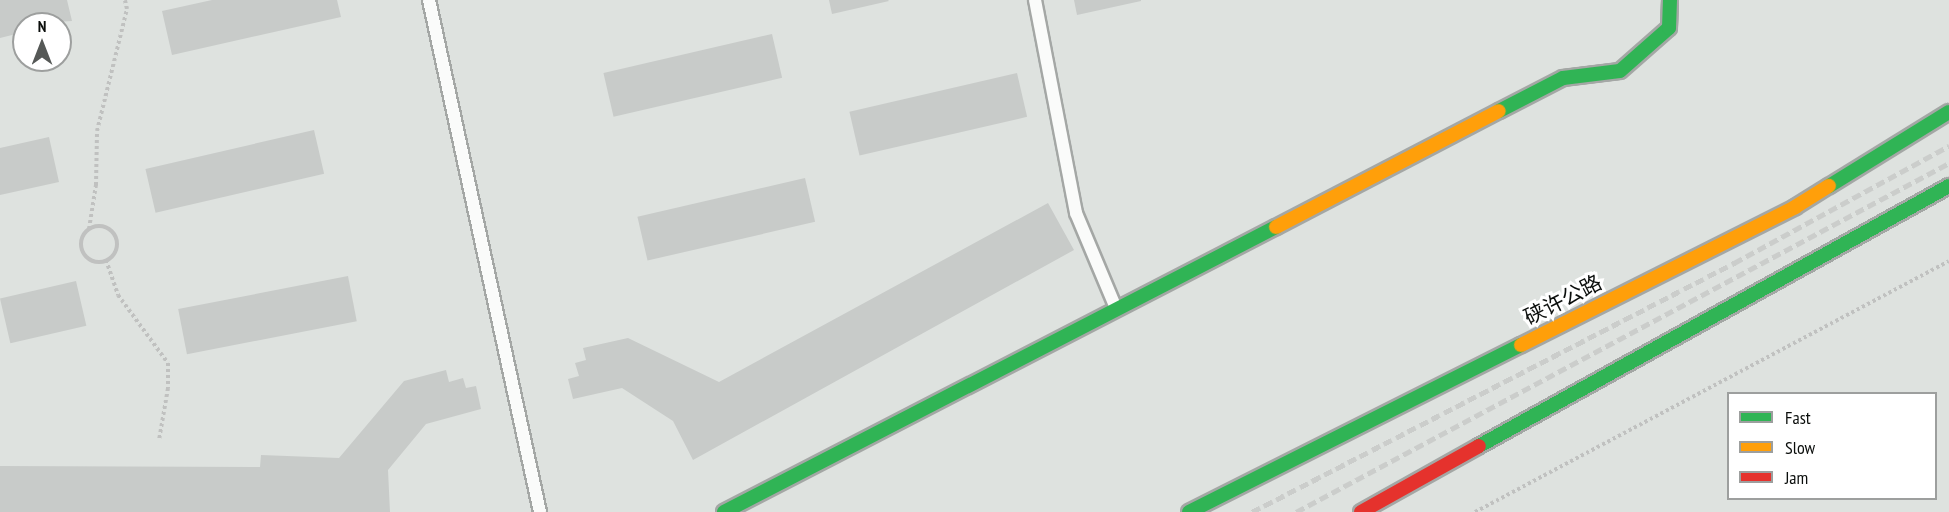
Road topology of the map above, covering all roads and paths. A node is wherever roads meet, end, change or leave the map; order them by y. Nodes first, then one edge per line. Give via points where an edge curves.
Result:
1 (125, 0) edge
2 (429, 0) edge
3 (1035, 0) edge
4 (1670, 0) edge
5 (1949, 112) edge
6 (1949, 186) edge
7 (89, 229) junction
8 (106, 260) junction
9 (1949, 261) edge
10 (1117, 309) junction
11 (159, 440) dead end
12 (540, 512) edge
13 (724, 512) edge
14 (1188, 512) edge
15 (1361, 512) edge
16 (1475, 512) edge

1 - 7 path via 127,9 97,131 96,185
2 - 12 lane
3 - 10 lane via 1076,213
4 - 10 main road via 1669,28 1620,71 1563,78
5 - 14 main road, 硖许公路 via 1795,207
6 - 15 main road
7 - 8 path via 81,243 84,254 94,261
7 - 8 path via 106,228 114,236 117,247
8 - 11 path via 118,295 168,363
9 - 16 path
10 - 13 main road

